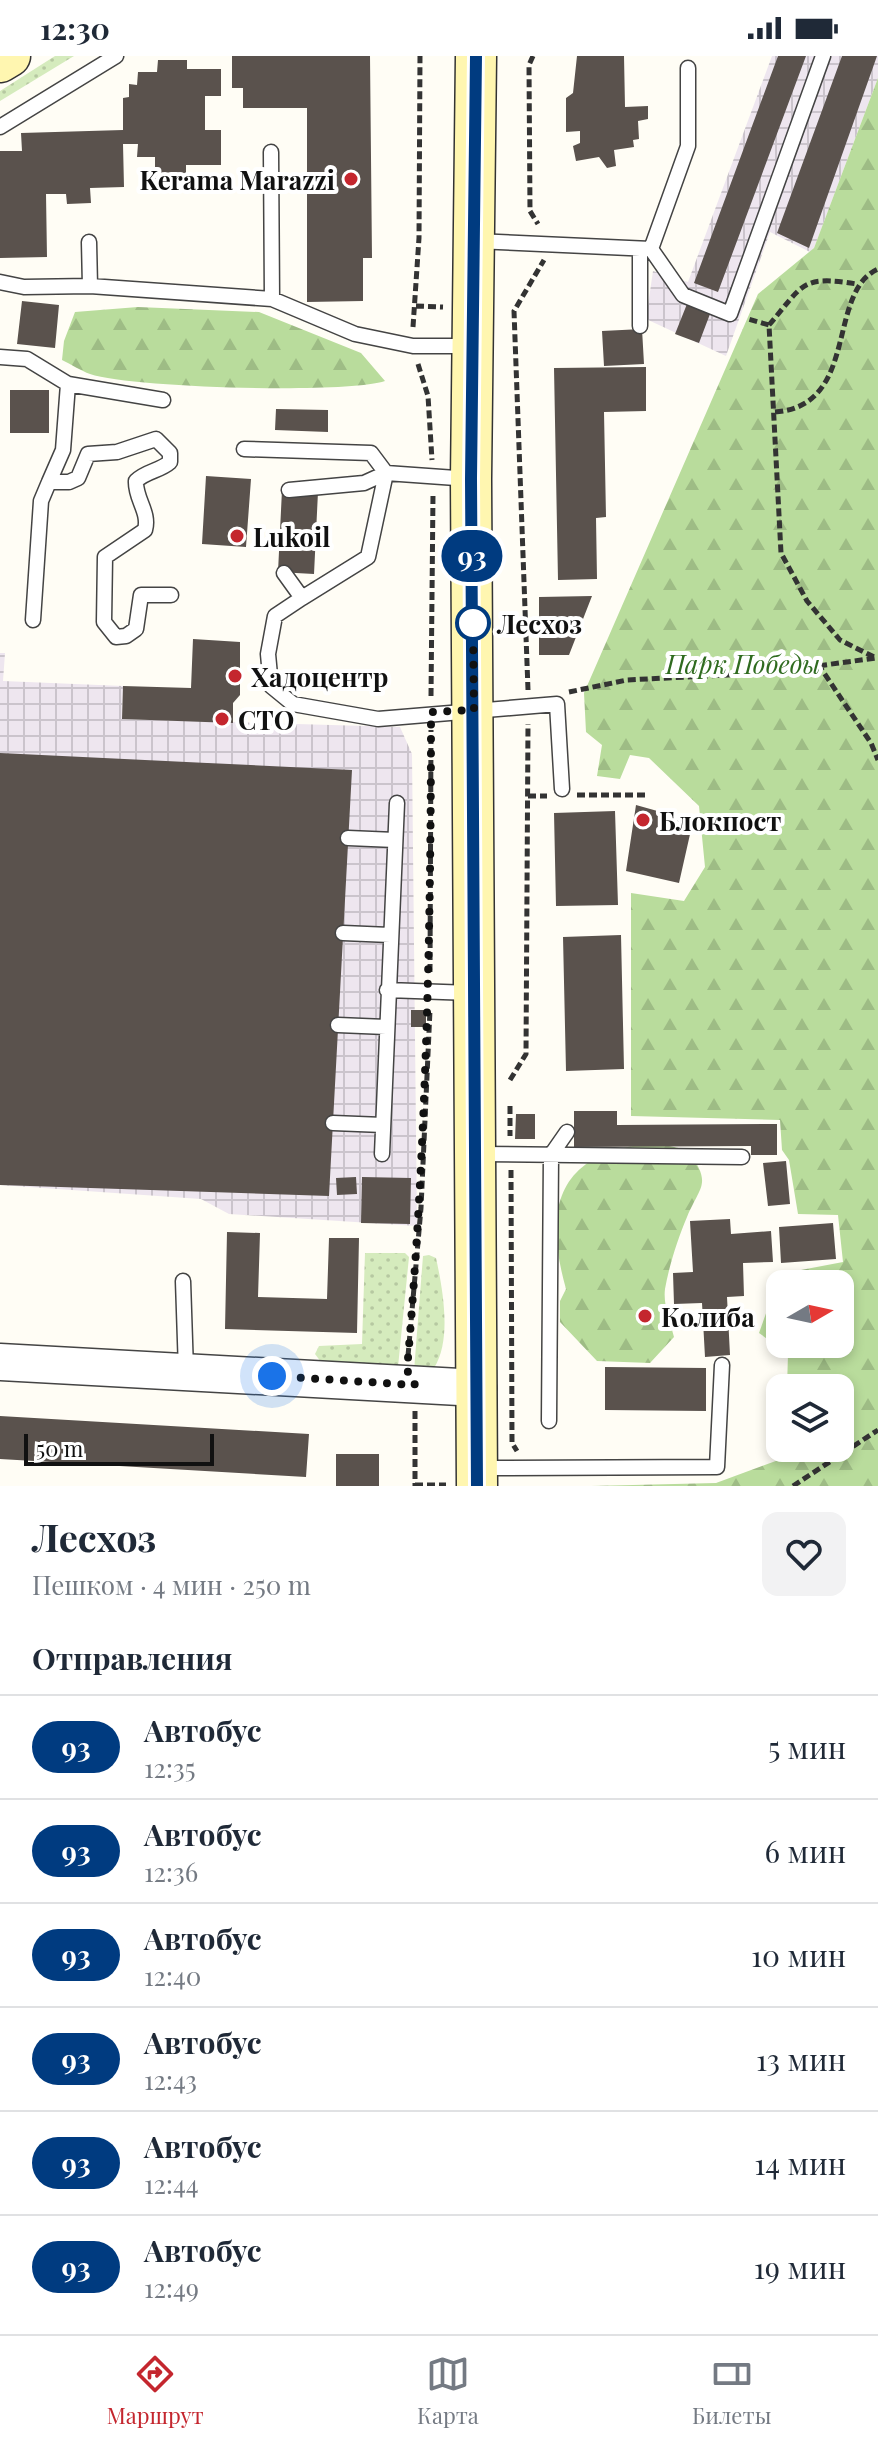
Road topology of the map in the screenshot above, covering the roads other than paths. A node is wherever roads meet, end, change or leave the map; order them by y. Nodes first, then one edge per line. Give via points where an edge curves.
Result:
1 (116, 56) edge
2 (460, 56) edge
3 (476, 56) edge
4 (823, 56) edge
5 (688, 68) dead end
6 (474, 117) junction
7 (0, 127) edge
8 (271, 152) dead end
9 (471, 240) junction
10 (89, 242) dead end
11 (646, 249) junction
12 (0, 282) edge
13 (90, 286) junction
14 (272, 299) junction
15 (640, 326) dead end
16 (471, 346) junction
17 (0, 357) edge
18 (68, 384) junction
19 (163, 400) dead end
20 (244, 449) dead end
21 (386, 473) junction
22 (452, 477) junction
23 (49, 482) junction
24 (289, 490) dead end
25 (284, 573) dead end
26 (171, 595) dead end
27 (302, 598) junction
28 (33, 620) dead end
29 (474, 710) junction
30 (564, 793) road end
31 (397, 803) dead end
32 (348, 838) dead end
33 (395, 840) junction
34 (343, 933) dead end
35 (390, 935) junction
36 (387, 990) junction
37 (475, 993) junction
38 (338, 1025) dead end
39 (386, 1027) junction
40 (333, 1123) dead end
41 (383, 1125) junction
42 (567, 1132) dead end
43 (382, 1154) dead end
44 (492, 1154) junction
45 (551, 1155) junction
46 (742, 1157) dead end
47 (183, 1281) dead end
48 (0, 1362) edge
49 (722, 1365) dead end
50 (186, 1371) junction
51 (478, 1388) junction
52 (549, 1421) dead end
53 (469, 1480) edge

1 - 7 lane
2 - 6 main road
3 - 6 main road
4 - 11 lane via 730,314 683,295
5 - 11 lane via 688,146
6 - 9 main road
8 - 14 lane
9 - 11 lane
9 - 16 main road
10 - 13 lane
11 - 15 lane
12 - 13 lane
13 - 14 lane
14 - 16 lane via 355,334 413,346
16 - 22 main road
17 - 18 lane via 27,359
18 - 19 lane
18 - 23 lane via 63,450
20 - 21 lane via 371,453
21 - 22 lane
21 - 24 lane via 364,483
21 - 27 lane via 368,557
22 - 29 main road
23 - 26 lane via 78,478 88,454 117,452 156,439 164,444 170,462 136,481 145,530 105,557 104,622 116,637 126,636 136,629 141,595
23 - 28 lane via 41,501
25 - 27 lane
27 - 29 lane via 275,616 268,654 271,686 293,704 378,719
29 - 30 lane via 557,704
29 - 37 main road
31 - 33 lane
32 - 33 lane
33 - 35 lane
34 - 35 lane
35 - 36 lane
36 - 37 lane
36 - 39 lane
37 - 44 main road
38 - 39 lane
39 - 41 lane
40 - 41 lane
41 - 43 lane
42 - 45 lane
44 - 45 lane
44 - 51 main road
45 - 46 lane
45 - 52 lane
47 - 50 lane
48 - 50 street
49 - 53 lane via 717,1467 528,1468
50 - 51 street
51 - 53 main road

